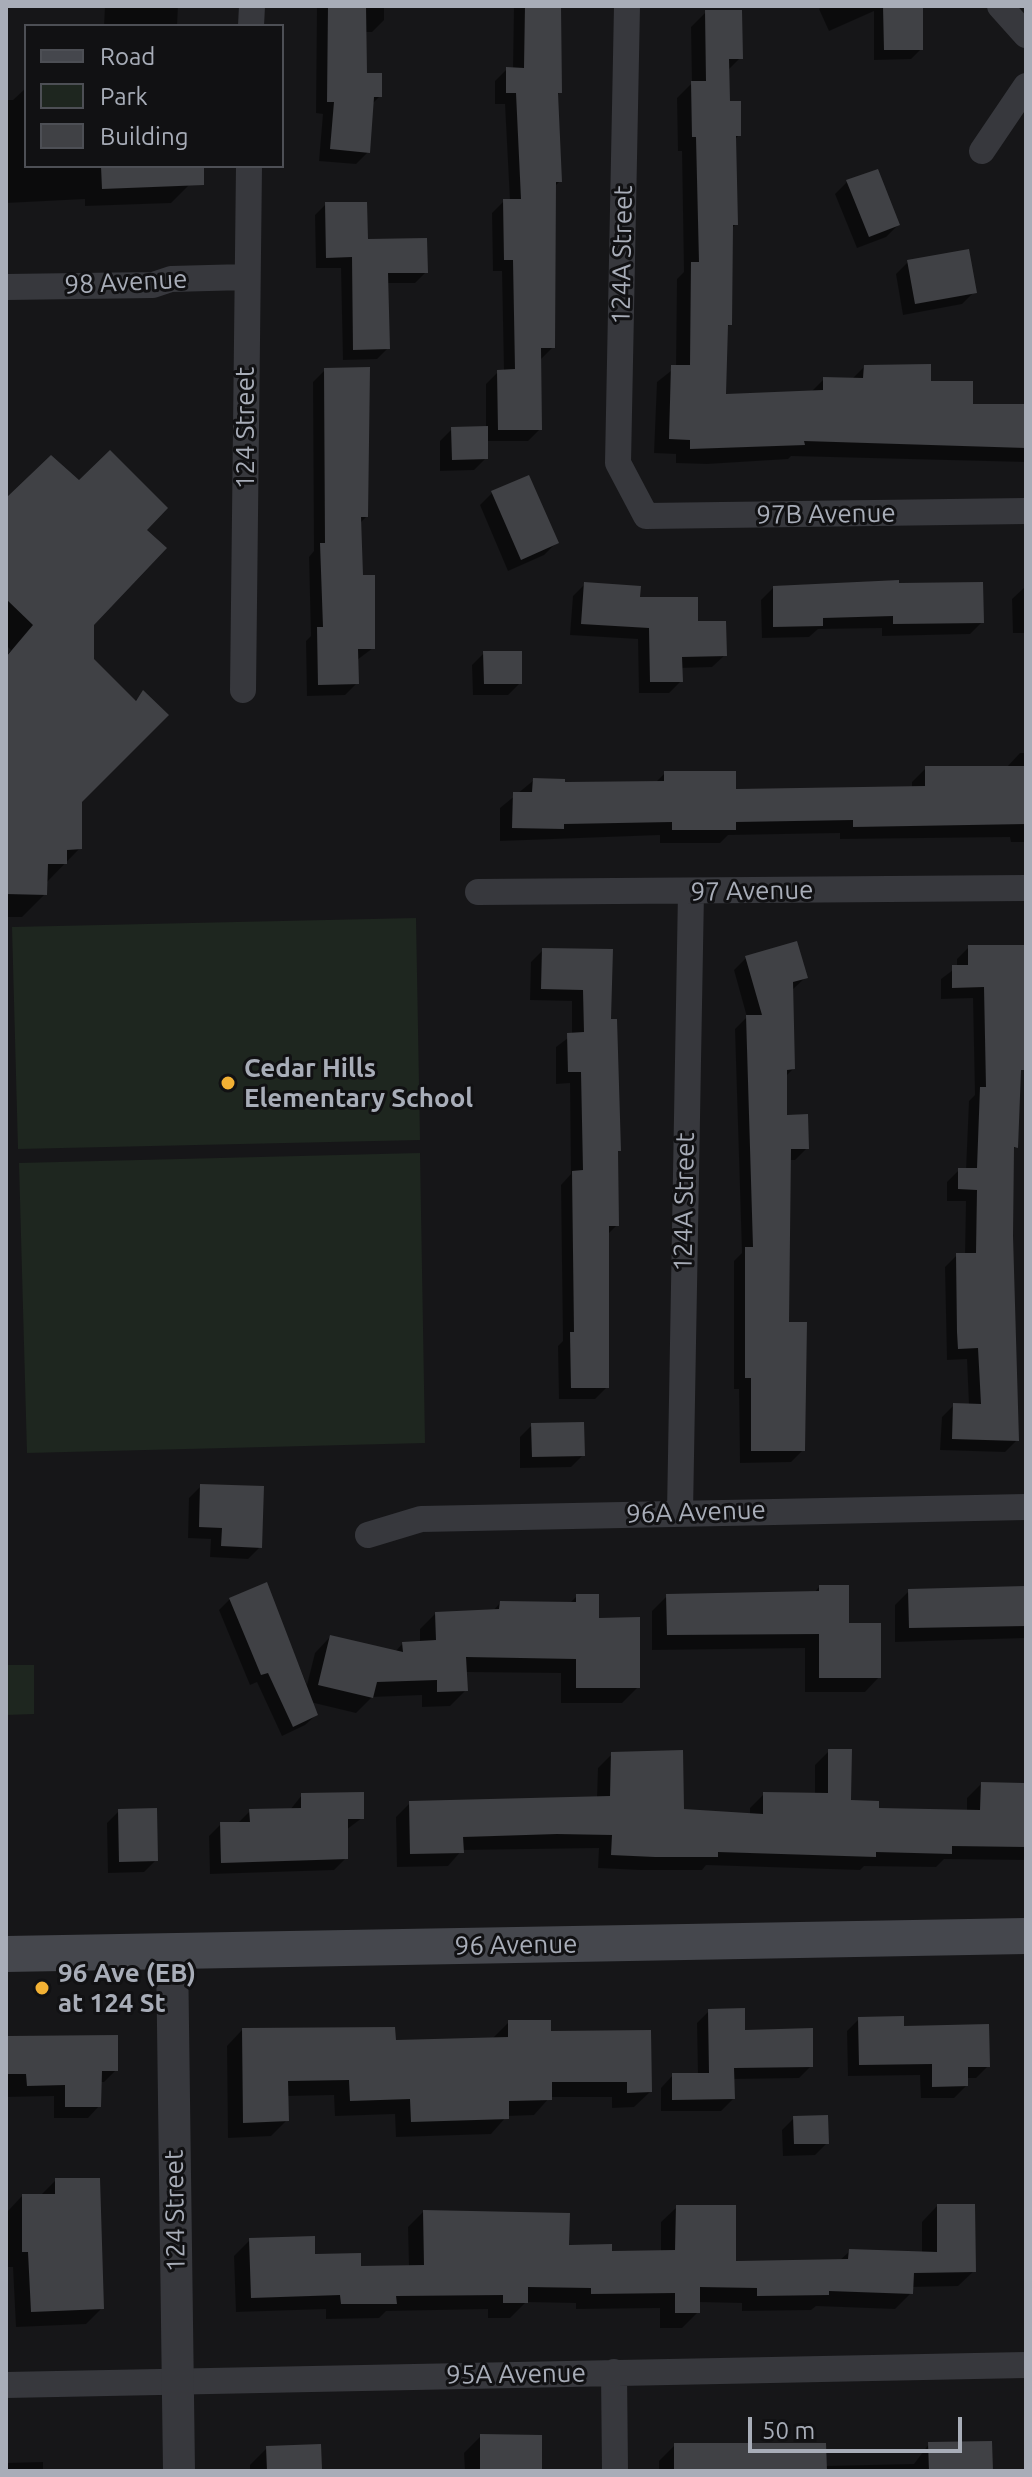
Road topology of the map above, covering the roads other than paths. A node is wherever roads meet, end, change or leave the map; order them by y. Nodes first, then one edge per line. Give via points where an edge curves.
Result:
1 (627, 6) edge
2 (1000, 6) edge
3 (1026, 35) edge
4 (1026, 86) edge
5 (982, 151) dead end
6 (249, 168) edge
7 (246, 277) junction
8 (6, 287) edge
9 (637, 499) joint
10 (1026, 511) edge
11 (243, 690) dead end
12 (1026, 888) edge
13 (478, 892) dead end
14 (691, 892) junction
15 (1026, 1507) edge
16 (680, 1512) junction
17 (368, 1535) dead end
18 (1026, 1936) edge
19 (172, 1951) junction
20 (6, 1954) edge
21 (1026, 2365) edge
22 (614, 2372) junction
23 (179, 2381) junction
24 (6, 2385) edge
25 (179, 2471) edge
26 (615, 2471) edge

1 - 9 street, 124A Street via 618,463
2 - 3 street
4 - 5 street
6 - 7 street, 124 Street
7 - 8 street, 98 Avenue via 171,279 153,285
7 - 11 street, 124 Street
9 - 10 street, 97B Avenue via 646,516
12 - 14 street, 97 Avenue
13 - 14 street, 97 Avenue
14 - 16 street, 124A Street
15 - 16 street, 96A Avenue
16 - 17 street, 96A Avenue via 421,1519
18 - 19 main road, 96 Avenue
19 - 20 main road, 96 Avenue
19 - 23 street, 124 Street
21 - 22 street, 95A Avenue
22 - 23 street, 95A Avenue
22 - 26 street
23 - 24 street, 95A Avenue
23 - 25 street, 124 Street

